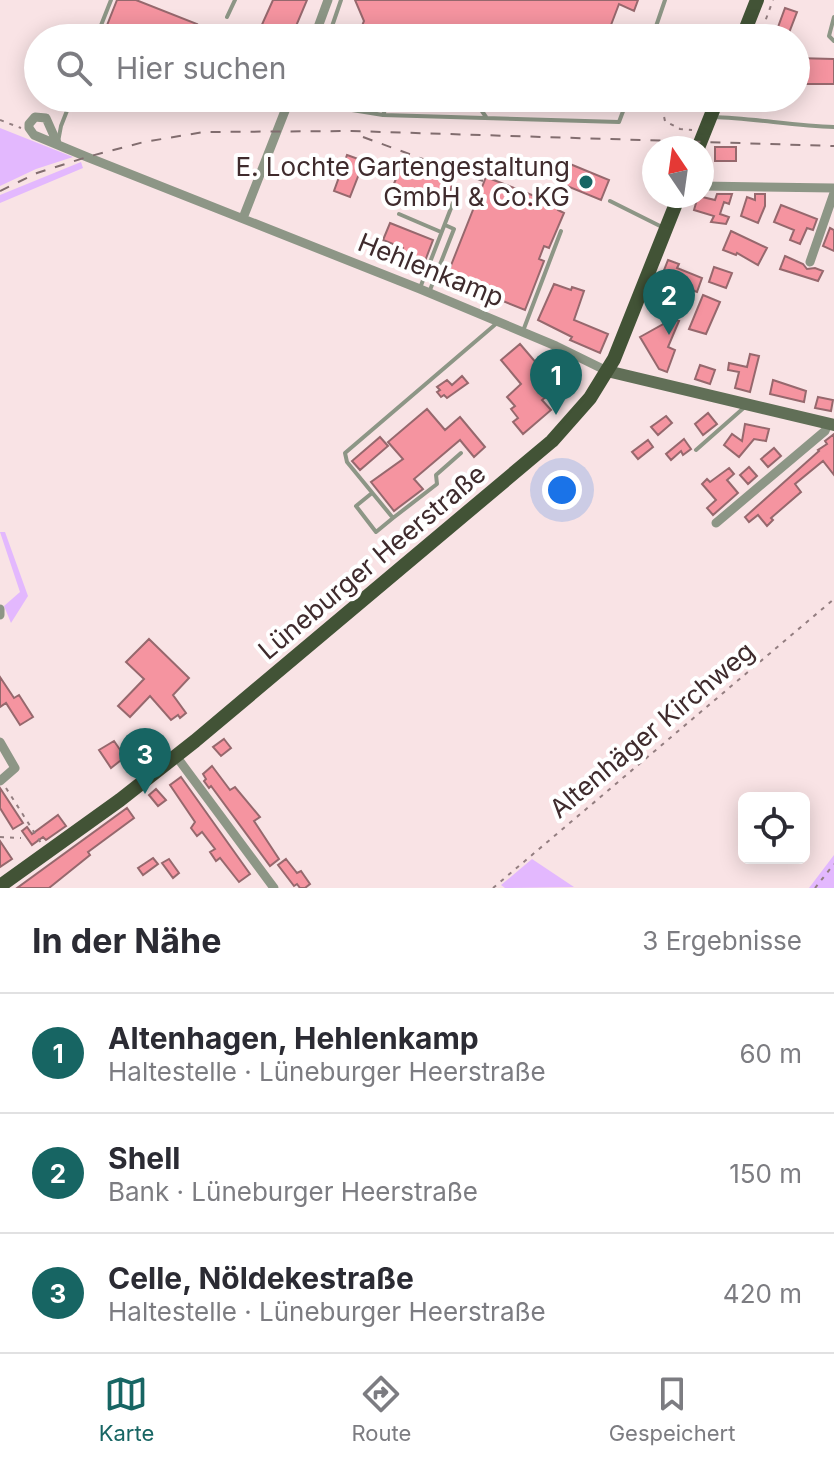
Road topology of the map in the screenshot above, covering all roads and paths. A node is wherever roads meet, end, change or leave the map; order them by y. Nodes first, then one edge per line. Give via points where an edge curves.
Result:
1 (111, 0) edge
2 (235, 0) edge
3 (328, 0) edge
4 (341, 0) edge
5 (665, 0) edge
6 (757, 0) edge
7 (773, 0) edge
8 (227, 17) dead end
9 (834, 17) edge
10 (102, 24) edge
11 (319, 24) edge
12 (333, 24) edge
13 (657, 24) edge
14 (748, 24) edge
15 (764, 24) edge
16 (834, 41) edge
17 (66, 112) edge
18 (285, 112) edge
19 (364, 112) edge
20 (384, 112) edge
21 (483, 112) edge
22 (623, 112) edge
23 (663, 112) edge
24 (713, 112) edge
25 (383, 115) junction
26 (486, 117) junction
27 (711, 117) junction
28 (0, 120) edge
29 (834, 127) edge
30 (29, 128) junction
31 (705, 131) junction
32 (703, 136) edge
33 (58, 145) junction
34 (714, 186) edge
35 (458, 190) dead end
36 (834, 191) edge
37 (610, 201) dead end
38 (674, 208) edge
39 (399, 214) dead end
40 (243, 218) junction
41 (445, 225) junction
42 (666, 229) junction
43 (561, 231) dead end
44 (441, 232) junction
45 (810, 262) dead end
46 (424, 290) junction
47 (498, 321) junction
48 (523, 331) junction
49 (556, 346) junction
50 (607, 371) junction
51 (569, 384) dead end
52 (748, 403) junction
53 (831, 424) edge
54 (696, 450) dead end
55 (461, 453) dead end
56 (372, 493) junction
57 (393, 518) junction
58 (716, 523) dead end
59 (834, 599) edge
60 (0, 742) edge
61 (176, 756) junction
62 (0, 780) edge
63 (0, 837) edge
64 (21, 838) dead end
65 (48, 852) junction
66 (834, 864) edge
67 (0, 886) edge
68 (274, 888) edge
69 (493, 888) edge
70 (815, 888) edge

1 - 10 lane
2 - 8 lane
3 - 11 street
4 - 12 lane
5 - 13 lane
6 - 14 main road
7 - 15 path
9 - 16 lane via 829,36
17 - 33 lane
18 - 40 street
19 - 25 lane
20 - 25 lane
21 - 26 lane
22 - 26 lane via 619,122
23 - 31 path via 665,121 680,129
24 - 27 main road
25 - 26 lane
27 - 29 lane
27 - 31 main road
28 - 30 path
30 - 33 street, Hehlenkamp
30 - 33 street, Hehlenkamp via 35,117 46,118
31 - 32 main road
33 - 40 street, Hehlenkamp
34 - 36 street
35 - 41 lane
36 - 45 street
37 - 42 lane
38 - 42 main road, Lüneburger Heerstraße
39 - 44 lane
40 - 46 street, Hehlenkamp
41 - 44 lane
41 - 46 lane via 454,229
42 - 50 main road, Lüneburger Heerstraße
43 - 48 lane
44 - 46 lane
46 - 47 street, Hehlenkamp
47 - 48 street, Hehlenkamp
47 - 56 lane via 345,453
48 - 49 street, Hehlenkamp
49 - 50 street, Hehlenkamp
49 - 51 lane via 543,367
50 - 52 street
50 - 61 main road, Lüneburger Heerstraße via 552,441
52 - 53 street
52 - 54 lane
53 - 58 street
55 - 57 lane via 436,475 437,484
56 - 57 lane
56 - 57 lane via 356,506 376,532
59 - 69 path, Altenhäger Kirchweg
60 - 62 street via 15,768
61 - 65 main road, Lüneburger Heerstraße
61 - 68 street
62 - 65 path
63 - 64 path
65 - 67 main road, Lüneburger Heerstraße
66 - 70 path

